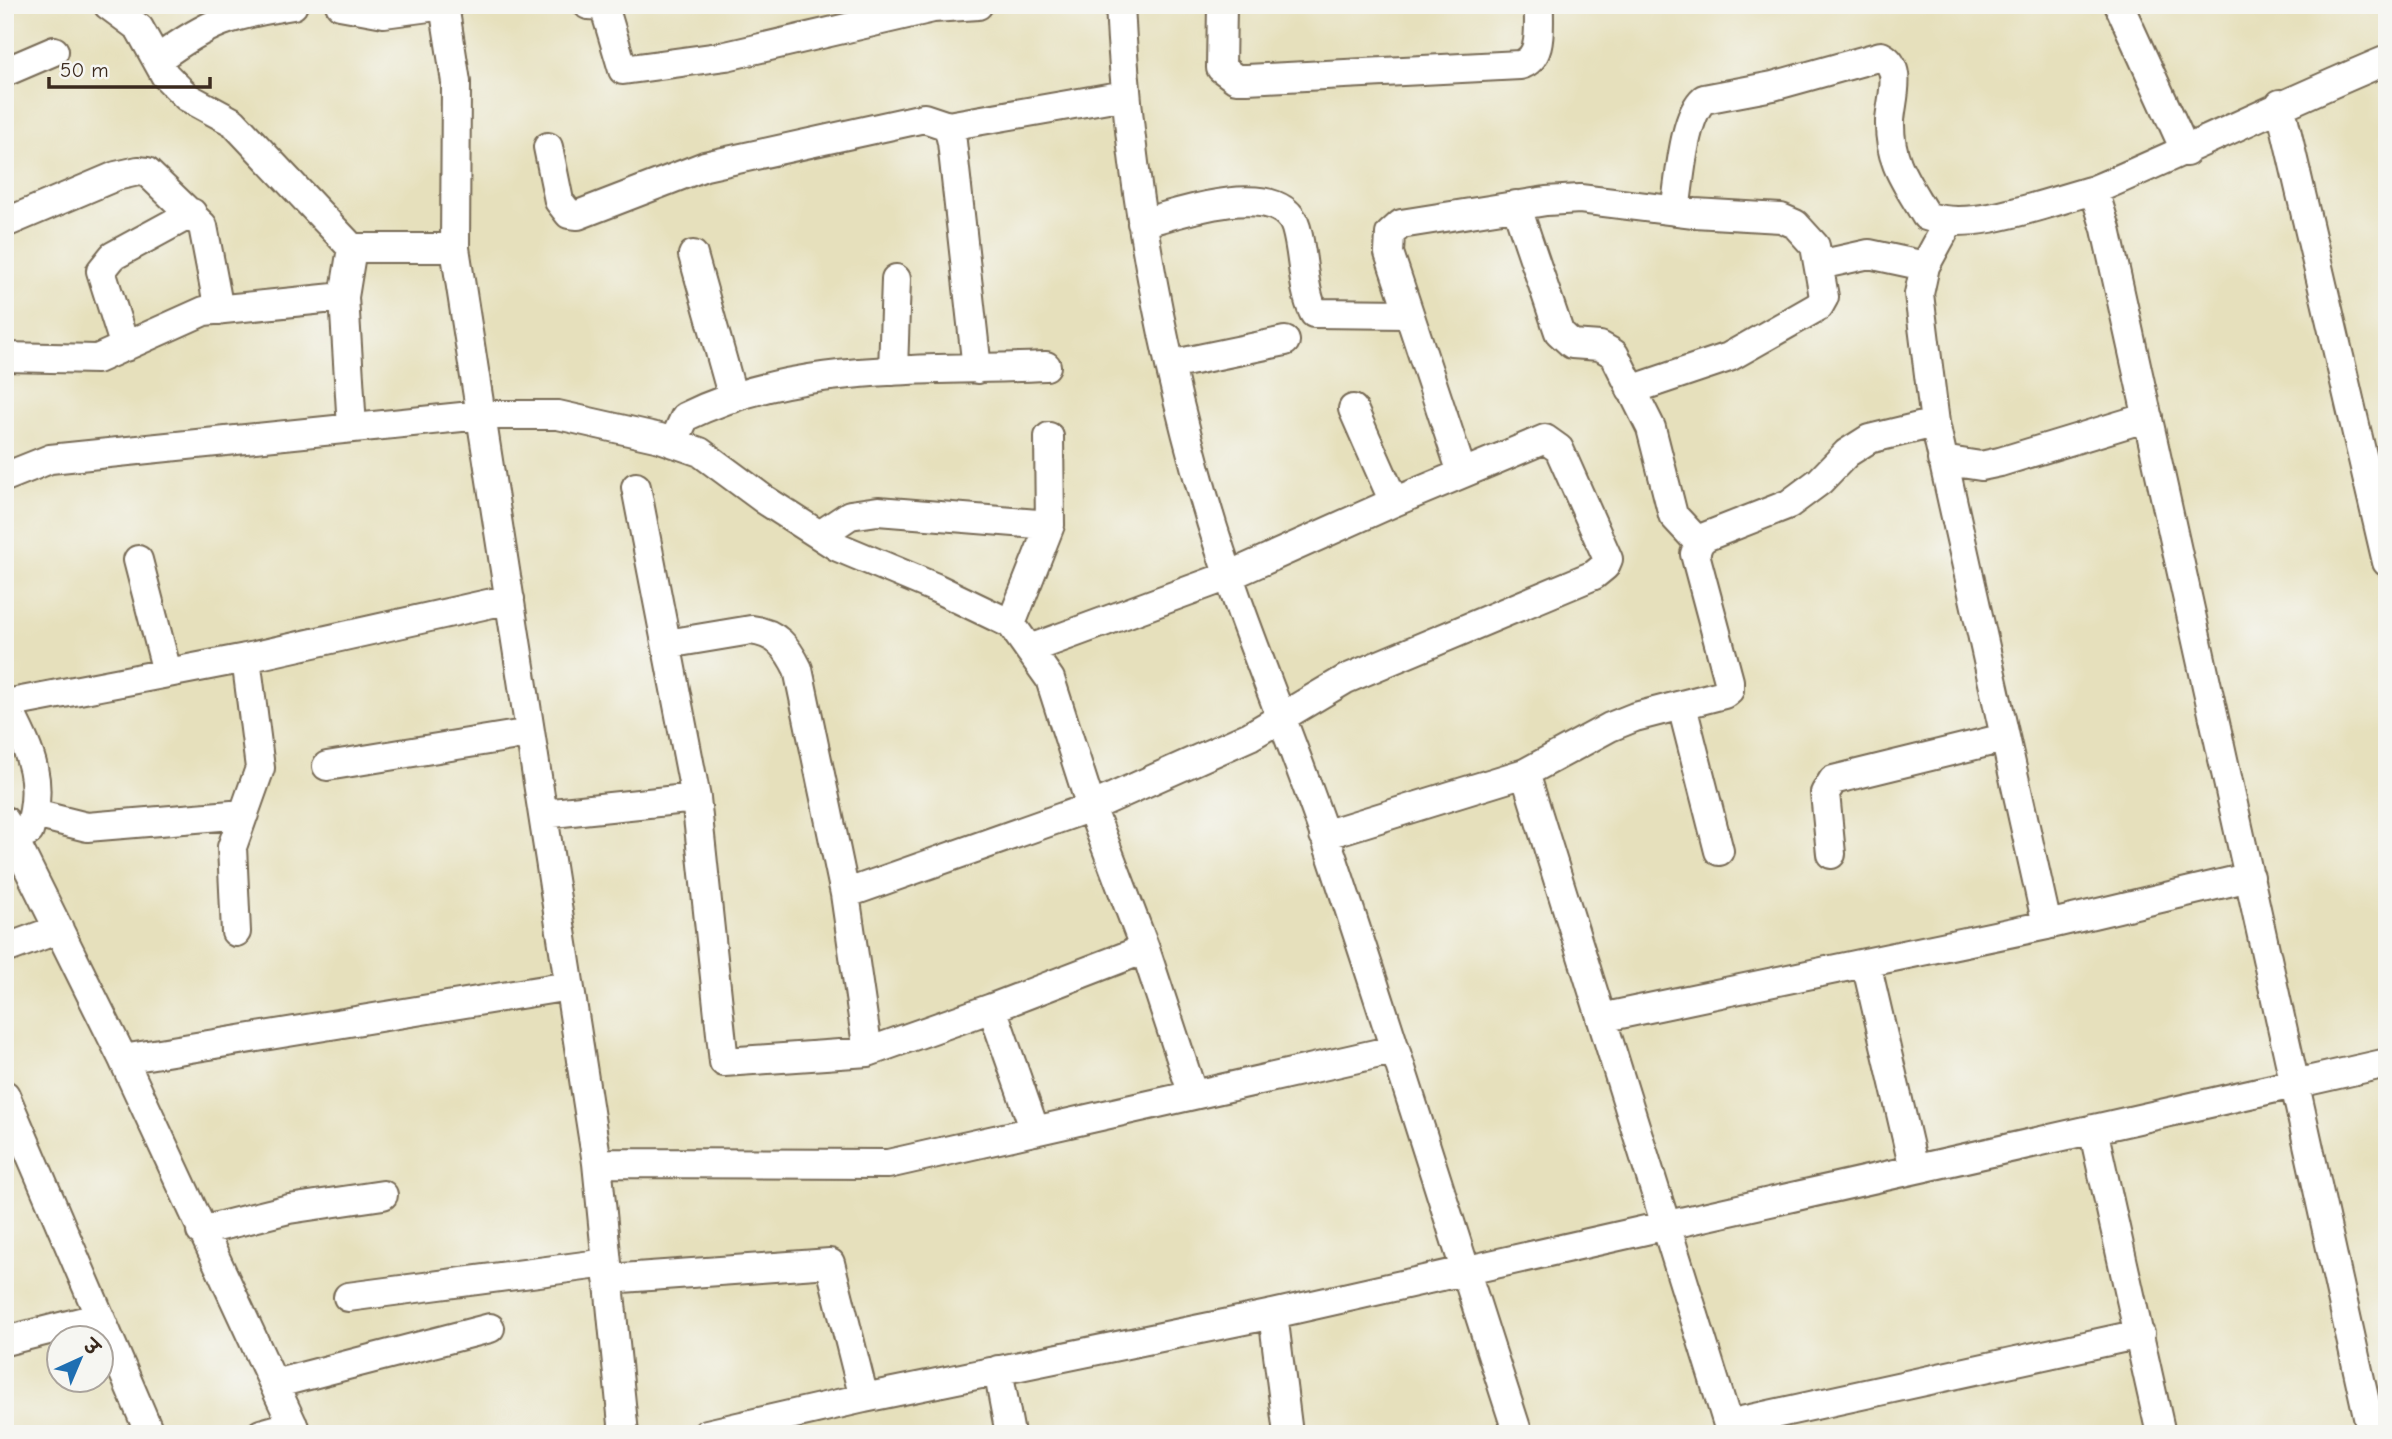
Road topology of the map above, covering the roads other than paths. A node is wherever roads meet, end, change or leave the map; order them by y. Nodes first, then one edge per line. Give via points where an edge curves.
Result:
1 (108, 5) edge
2 (293, 5) edge
3 (340, 5) edge
4 (444, 5) edge
5 (589, 5) edge
6 (978, 5) edge
7 (1120, 5) edge
8 (1222, 5) edge
9 (1539, 5) edge
10 (2119, 5) edge
11 (143, 17) edge
12 (54, 51) dead end
13 (158, 59) junction
14 (2387, 60) edge
15 (5, 72) edge
16 (1125, 95) junction
17 (2280, 104) junction
18 (947, 126) junction
19 (548, 147) dead end
20 (2186, 152) junction
21 (2094, 190) junction
22 (1516, 205) junction
23 (1675, 210) junction
24 (191, 213) junction
25 (1950, 222) junction
26 (5, 223) edge
27 (1142, 223) junction
28 (352, 248) junction
29 (455, 248) junction
30 (693, 255) dead end
31 (1819, 265) junction
32 (1925, 266) junction
33 (896, 279) dead end
34 (344, 297) junction
35 (219, 310) junction
36 (1408, 314) junction
37 (1285, 341) dead end
38 (125, 346) junction
39 (6, 354) edge
40 (1170, 365) junction
41 (1046, 366) dead end
42 (977, 369) junction
43 (893, 371) junction
44 (1632, 390) junction
45 (733, 398) junction
46 (1353, 409) dead end
47 (481, 415) junction
48 (2148, 418) junction
49 (1936, 423) junction
50 (352, 428) junction
51 (1049, 438) dead end
52 (673, 443) junction
53 (1941, 460) junction
54 (1462, 473) junction
55 (5, 477) edge
56 (636, 486) dead end
57 (1394, 502) junction
58 (1050, 524) junction
59 (820, 535) junction
60 (1699, 543) junction
61 (138, 560) dead end
62 (2387, 562) edge
63 (1231, 575) junction
64 (510, 599) junction
65 (1011, 624) junction
66 (667, 644) junction
67 (1030, 649) junction
68 (246, 658) junction
69 (167, 672) junction
70 (6, 703) edge
71 (1682, 706) junction
72 (1282, 717) junction
73 (530, 733) junction
74 (2004, 738) junction
75 (327, 766) dead end
76 (1524, 773) junction
77 (696, 798) junction
78 (1091, 807) junction
79 (35, 814) junction
80 (244, 814) junction
81 (543, 814) junction
82 (5, 821) edge
83 (1324, 835) junction
84 (1719, 851) dead end
85 (22, 854) junction
86 (1831, 854) dead end
87 (2250, 877) junction
88 (845, 894) junction
89 (2046, 925) junction
90 (60, 929) junction
91 (236, 932) dead end
92 (5, 949) edge
93 (1145, 949) junction
94 (1866, 963) junction
95 (569, 986) junction
96 (992, 1008) junction
97 (1601, 1018) junction
98 (1393, 1050) junction
99 (868, 1052) junction
100 (124, 1059) junction
101 (2387, 1063) edge
102 (2296, 1083) junction
103 (1193, 1095) junction
104 (9, 1112) edge
105 (2093, 1129) junction
106 (1035, 1131) junction
107 (597, 1163) junction
108 (1914, 1169) junction
109 (383, 1195) dead end
110 (1666, 1225) junction
111 (201, 1231) junction
112 (1465, 1270) junction
113 (607, 1271) junction
114 (348, 1297) dead end
115 (1273, 1314) junction
116 (100, 1317) junction
117 (490, 1328) dead end
118 (2140, 1334) junction
119 (5, 1341) edge
120 (998, 1370) junction
121 (274, 1384) junction
122 (864, 1398) junction
123 (295, 1429) edge
124 (1730, 1429) edge
125 (150, 1434) edge
126 (261, 1434) edge
127 (624, 1434) edge
128 (707, 1434) edge
129 (1010, 1434) edge
130 (1288, 1434) edge
131 (1518, 1434) edge
132 (2161, 1434) edge
133 (2372, 1434) edge

1 - 11 street
2 - 13 street via 221,20 195,31
3 - 4 street via 384,13
4 - 29 street via 456,82
5 - 6 street via 604,6 623,70 726,56 933,8
7 - 16 street
8 - 9 street via 1220,68 1236,79 1520,65 1531,60 1537,49
10 - 20 street
11 - 13 street
12 - 15 street
13 - 28 street via 165,75 187,97 233,122
14 - 17 street
16 - 18 street
16 - 27 street
17 - 20 street
17 - 62 street
18 - 19 street via 924,118 705,166 578,215 569,214 559,201
18 - 42 street
20 - 21 street
21 - 25 street via 1996,216
21 - 48 street
22 - 23 street via 1580,199
22 - 36 street via 1413,220 1395,227 1389,253
22 - 44 street via 1559,332 1572,344 1609,349
23 - 25 street via 1691,121 1704,99 1773,86 1881,56 1895,71 1890,121 1895,164 1926,216
23 - 31 street via 1781,218 1807,233
24 - 26 street via 147,172 138,171
24 - 35 street via 204,226 208,239
24 - 38 street via 113,256 101,271
25 - 32 street
27 - 36 street via 1216,204 1274,205 1286,212 1296,228 1314,313
27 - 40 street
28 - 29 street
28 - 34 street
29 - 47 street
30 - 45 street
31 - 32 street via 1869,254
31 - 44 street via 1824,297 1813,310 1729,357
32 - 49 street via 1919,294
33 - 43 street
34 - 35 street
34 - 50 street
35 - 38 street
36 - 54 street
37 - 40 street
38 - 39 street via 97,359
40 - 63 street via 1205,502
41 - 42 street
42 - 43 street
43 - 45 street via 824,375
44 - 60 street via 1651,428 1673,516
45 - 52 street via 685,416
46 - 57 street
47 - 50 street
47 - 52 street via 558,415
47 - 64 street
48 - 53 street via 1990,464
48 - 87 street
49 - 53 street
49 - 60 street via 1869,439 1789,504
50 - 55 street via 50,459
51 - 58 street
52 - 59 street via 700,452
53 - 74 street
54 - 57 street
54 - 72 street via 1538,441 1555,443 1605,552 1605,566 1594,575 1346,679
56 - 66 street
57 - 63 street
58 - 59 street via 878,511 850,515
58 - 65 street
59 - 65 street
60 - 71 street via 1695,554 1730,686 1717,697
61 - 69 street
63 - 67 street
63 - 72 street
64 - 68 street
64 - 73 street
65 - 67 street
66 - 77 street
66 - 88 street via 751,629 786,646 802,681
67 - 78 street via 1050,679
68 - 69 street
68 - 80 street via 260,768
69 - 70 street
70 - 79 street via 33,759
71 - 76 street via 1610,727
71 - 84 street
72 - 78 street via 1250,736
72 - 83 street
73 - 75 street
73 - 81 street
74 - 86 street via 1833,780 1825,793
74 - 89 street
76 - 83 street
76 - 97 street
77 - 81 street
77 - 99 street via 724,1062
78 - 88 street
78 - 93 street
79 - 80 street via 87,827
79 - 85 street
80 - 91 street via 232,847
81 - 95 street
82 - 85 street
83 - 98 street
85 - 90 street
87 - 89 street
87 - 102 street
88 - 99 street
89 - 94 street
90 - 92 street
90 - 100 street
93 - 96 street
93 - 103 street
94 - 97 street
94 - 108 street
95 - 100 street
95 - 107 street
96 - 99 street
96 - 106 street
97 - 110 street
98 - 103 street
98 - 112 street
100 - 111 street
101 - 102 street
102 - 105 street
102 - 133 street
103 - 106 street
104 - 116 street
105 - 108 street
105 - 118 street
106 - 107 street via 888,1164
107 - 113 street
108 - 110 street
109 - 111 street via 289,1209
110 - 112 street
110 - 124 street
111 - 121 street
112 - 115 street
112 - 131 street
113 - 114 street
113 - 122 street via 830,1264
113 - 127 street
115 - 120 street
115 - 130 street
116 - 119 street
116 - 125 street
117 - 121 street
118 - 124 street
118 - 132 street
120 - 122 street
120 - 129 street
121 - 123 street
122 - 128 street
123 - 126 street

